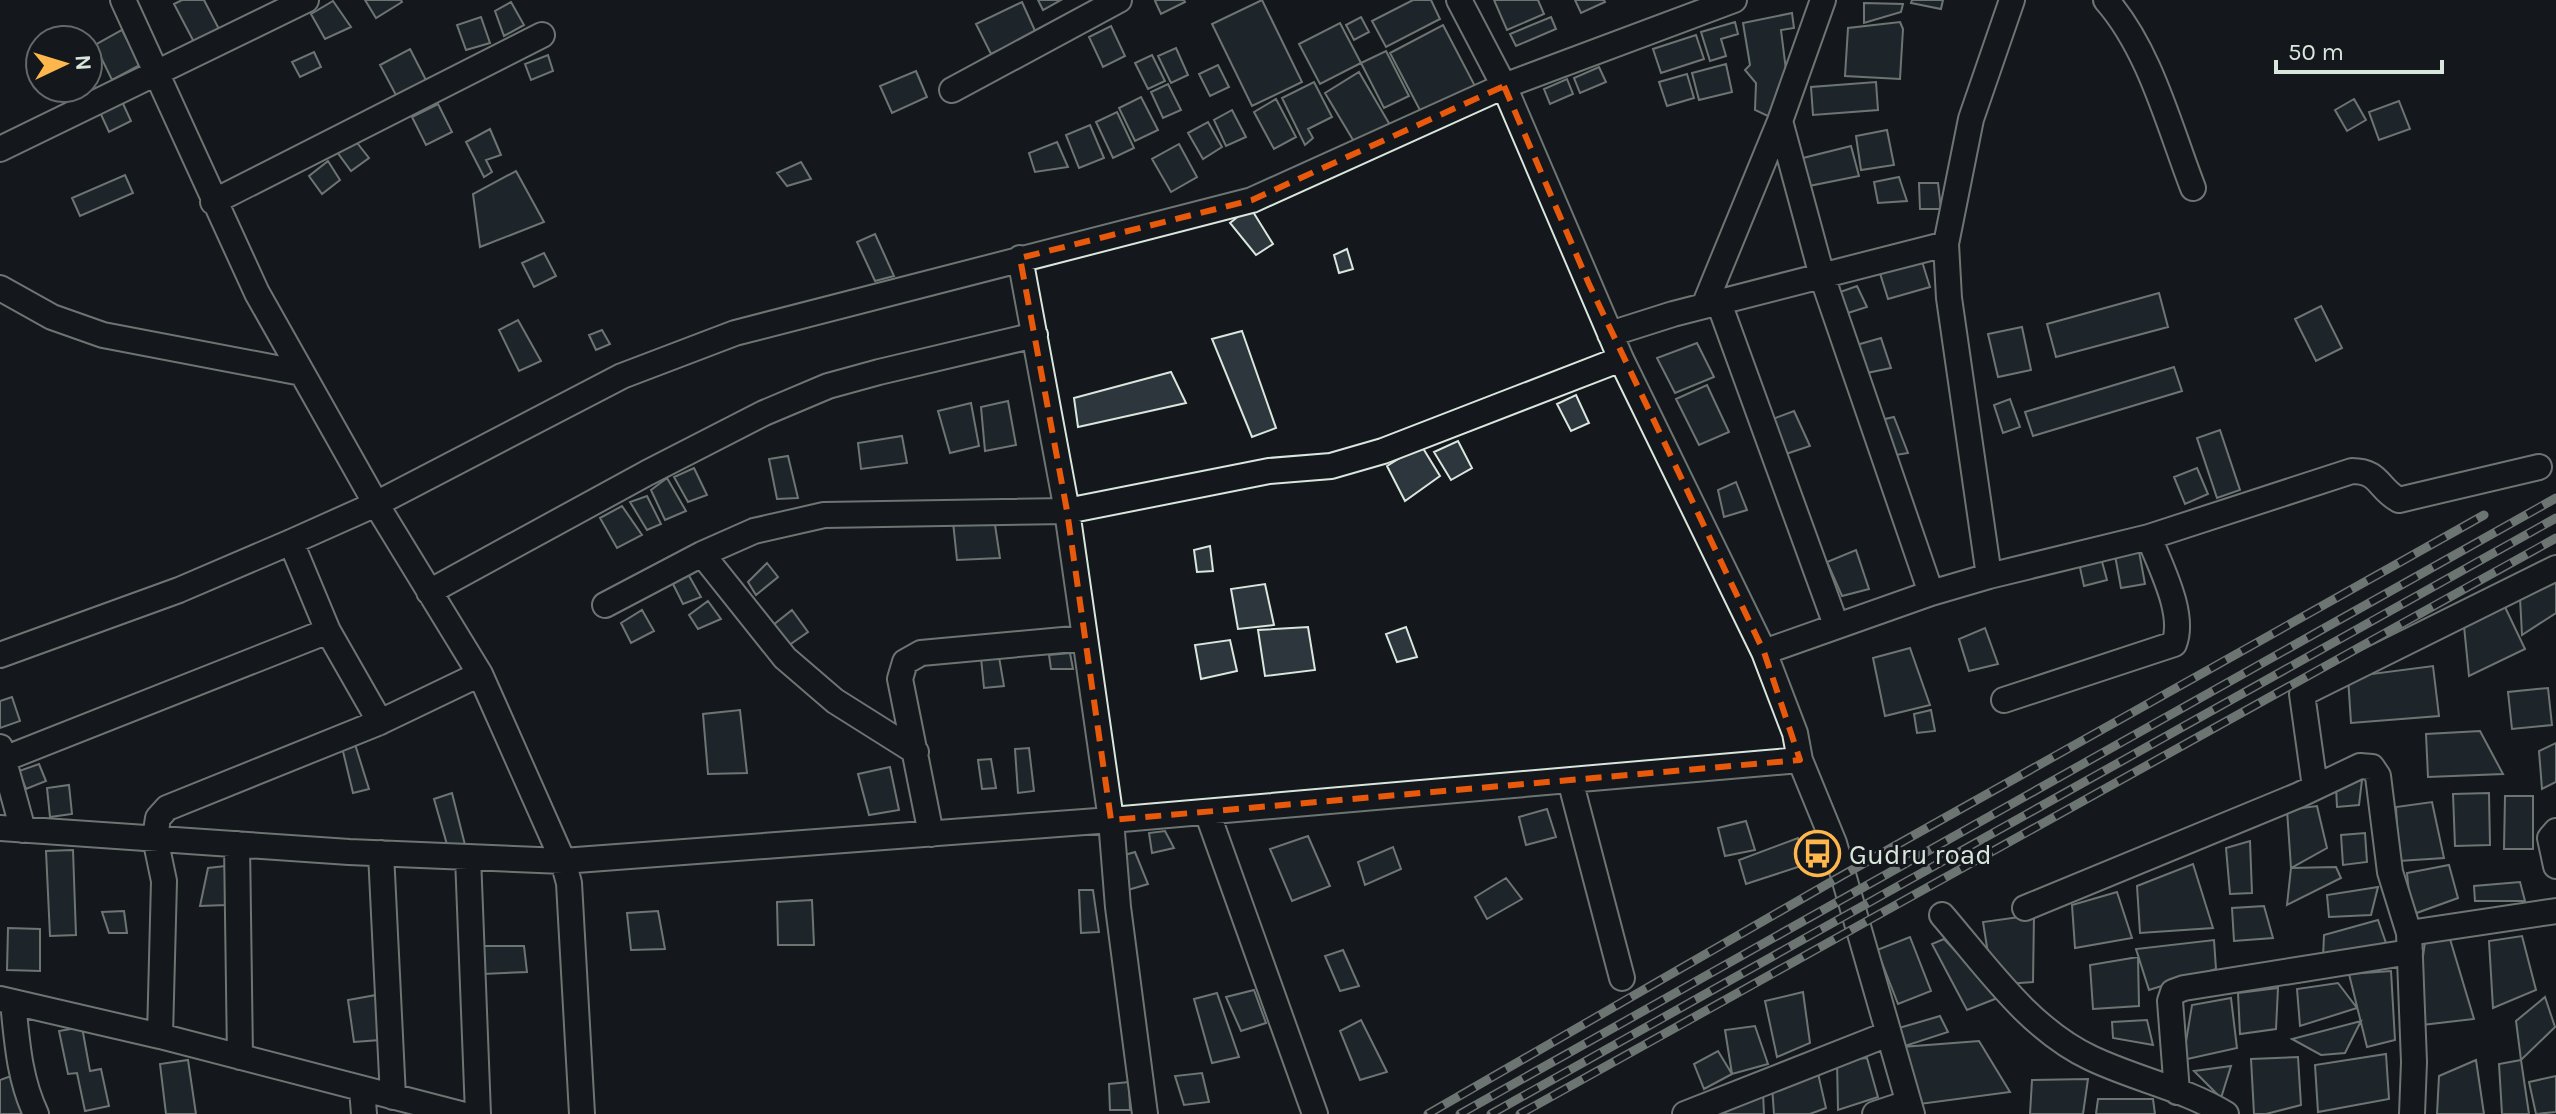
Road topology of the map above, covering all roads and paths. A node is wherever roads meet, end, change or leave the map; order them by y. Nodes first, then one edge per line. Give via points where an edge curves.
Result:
1 (123, 0) edge
2 (306, 0) edge
3 (1119, 0) edge
4 (1459, 0) edge
5 (1734, 0) edge
6 (1823, 0) edge
7 (2012, 0) edge
8 (2106, 0) edge
9 (542, 35) dead end
10 (156, 73) junction
11 (1504, 86) junction
12 (952, 90) dead end
13 (1780, 121) junction
14 (0, 149) edge
15 (2193, 188) dead end
16 (213, 202) junction
17 (1946, 244) junction
18 (1020, 258) junction
19 (1822, 276) junction
20 (0, 288) edge
21 (1711, 304) junction
22 (1610, 334) junction
23 (1035, 335) junction
24 (1621, 359) junction
25 (302, 373) junction
26 (2539, 467) dead end
27 (376, 504) junction
28 (1067, 511) junction
29 (2149, 537) junction
30 (291, 542) junction
31 (702, 554) junction
32 (2556, 568) edge
33 (1989, 576) junction
34 (429, 592) junction
35 (1931, 593) junction
36 (605, 605) dead end
37 (1836, 625) junction
38 (328, 631) junction
39 (1085, 638) junction
40 (1764, 652) junction
41 (0, 655) edge
42 (480, 674) junction
43 (2004, 700) dead end
44 (380, 722) junction
45 (916, 752) junction
46 (2, 753) edge
47 (1800, 760) junction
48 (1570, 780) junction
49 (2315, 787) junction
50 (1207, 812) junction
51 (1111, 820) junction
52 (12, 829) edge
53 (2556, 831) edge
54 (931, 834) junction
55 (155, 838) junction
56 (237, 844) junction
57 (381, 853) junction
58 (468, 857) junction
59 (563, 861) junction
60 (2556, 866) edge
61 (2025, 908) dead end
62 (2556, 911) edge
63 (1942, 915) dead end
64 (2410, 942) junction
65 (1622, 978) dead end
66 (6, 1001) edge
67 (1888, 1034) junction
68 (160, 1036) junction
69 (240, 1057) junction
70 (362, 1089) junction
71 (2177, 1092) junction
72 (393, 1097) junction
73 (1910, 1109) edge
74 (36, 1114) edge
75 (364, 1114) edge
76 (461, 1114) edge
77 (478, 1114) edge
78 (582, 1114) edge
79 (1145, 1114) edge
80 (1315, 1114) edge
81 (1685, 1114) edge
82 (1875, 1114) edge
83 (2226, 1114) edge
84 (2412, 1114) edge

1 - 10 street
2 - 10 street
3 - 12 street
4 - 11 street
5 - 11 street
6 - 13 street
7 - 17 street via 1971,119
8 - 15 street via 2140,49
9 - 16 street
10 - 14 street
10 - 16 street
11 - 18 street via 1252,200
11 - 22 street
13 - 19 street
13 - 21 street
16 - 25 street
17 - 19 street
17 - 33 street
18 - 23 street
18 - 27 street via 735,333 622,376
19 - 21 street
19 - 35 street
20 - 25 street via 52,317 103,335
21 - 22 street
21 - 37 street
22 - 24 street
23 - 28 street
23 - 34 street via 828,386 764,413
24 - 28 street via 1331,466 1269,471
24 - 40 street
25 - 27 street
26 - 29 street via 2399,500 2366,471 2352,471
27 - 30 street
27 - 34 street
28 - 31 street via 824,515 754,531
28 - 39 street
29 - 33 street
29 - 43 street via 2177,615 2174,644
30 - 38 street
30 - 41 street via 179,590
31 - 36 street
31 - 45 street via 785,658 835,701
32 - 49 street via 2302,694
33 - 35 street
34 - 42 street
35 - 37 street
37 - 40 street
38 - 44 street
38 - 46 street
39 - 45 street via 921,653 905,662 900,679
39 - 51 street
40 - 47 street
42 - 44 street
42 - 59 street
44 - 55 street via 167,808 158,818
45 - 54 street
46 - 52 street
47 - 48 street
47 - 67 street via 1834,843
48 - 50 street
48 - 65 street
49 - 61 street
49 - 64 street via 2360,766 2372,767 2378,776 2390,872
50 - 51 street
50 - 80 street
51 - 54 street
51 - 79 street
52 - 55 street
53 - 60 street via 2550,838
54 - 59 street
55 - 56 street
55 - 68 street via 164,881
56 - 57 street
56 - 69 street
57 - 58 street
57 - 72 street
58 - 59 street
58 - 77 street
59 - 78 street via 569,883
62 - 64 street
63 - 71 street via 2027,1013 2055,1035 2089,1057
64 - 71 street via 2173,992
64 - 84 street
66 - 68 street
66 - 74 street via 25,1091
67 - 73 street
67 - 81 street
68 - 69 street
69 - 70 street
70 - 72 street
70 - 75 street
71 - 83 street
72 - 76 street
73 - 82 street

